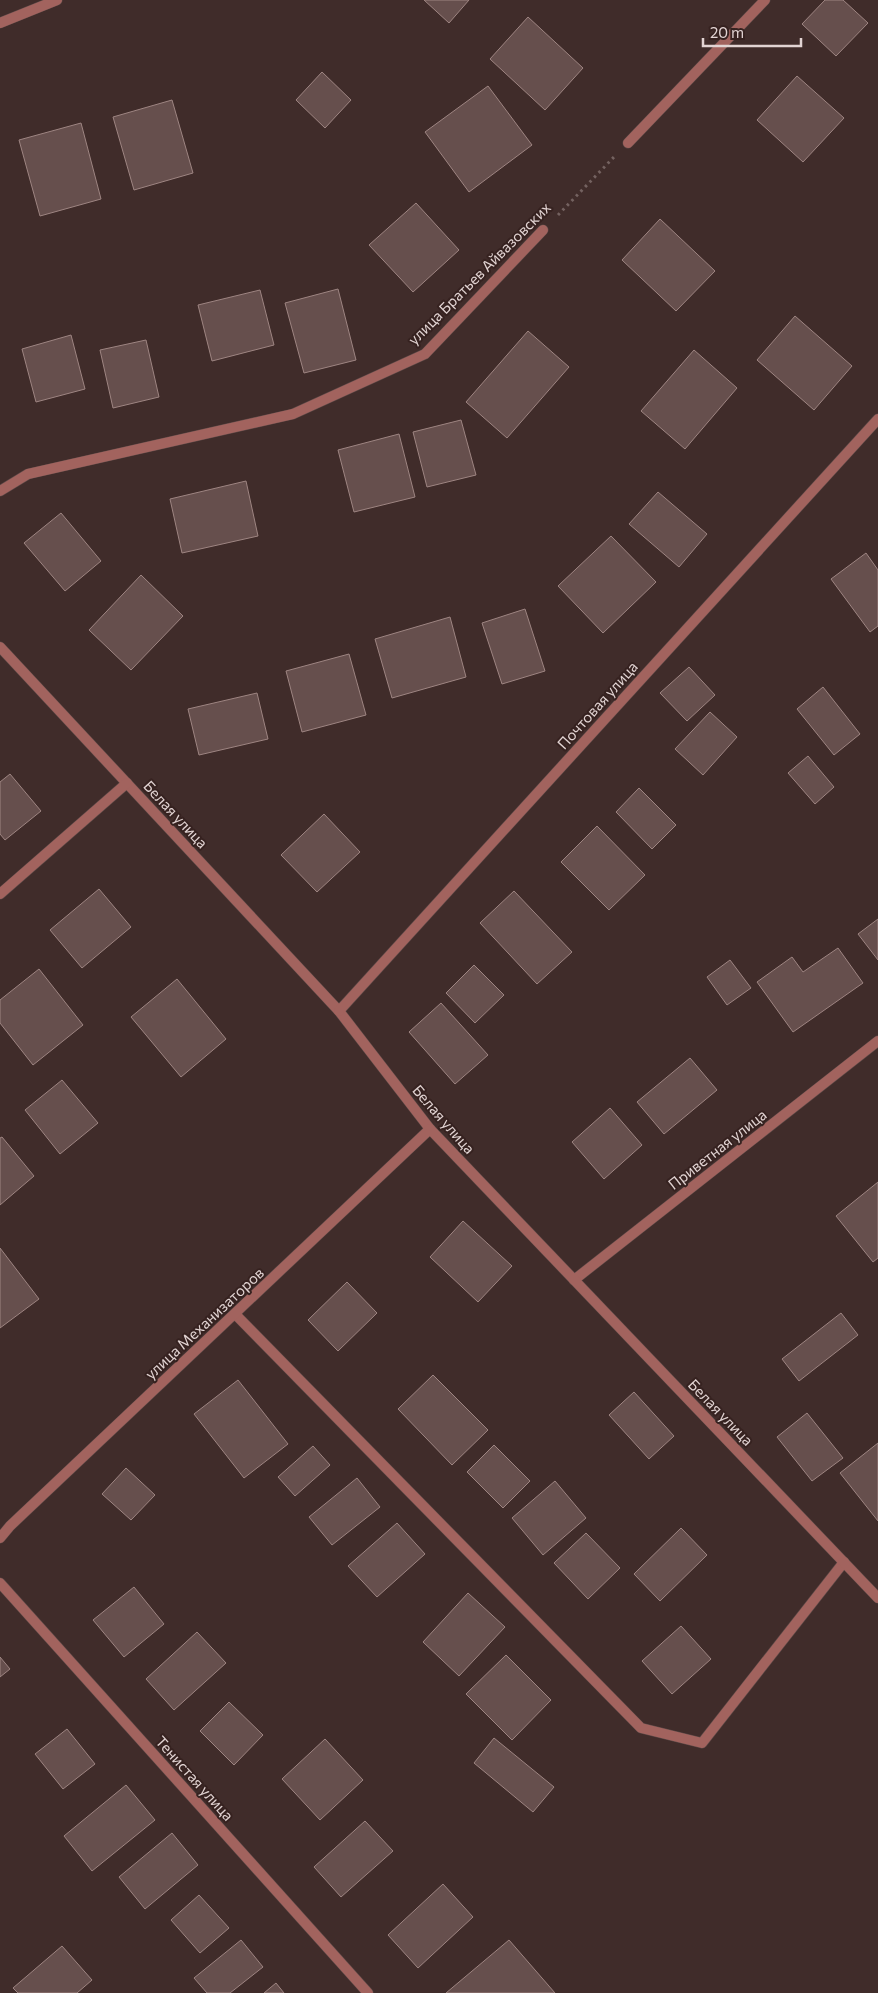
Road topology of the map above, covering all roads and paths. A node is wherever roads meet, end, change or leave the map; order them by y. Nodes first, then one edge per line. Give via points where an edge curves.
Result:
1 (57, 0) edge
2 (765, 0) edge
3 (0, 23) edge
4 (628, 143) joint
5 (544, 230) joint
6 (878, 419) edge
7 (0, 491) edge
8 (0, 648) edge
9 (127, 783) junction
10 (0, 894) edge
11 (339, 1011) junction
12 (878, 1041) edge
13 (430, 1129) junction
14 (574, 1280) junction
15 (235, 1314) junction
16 (0, 1538) edge
17 (844, 1562) junction
18 (0, 1583) edge
19 (878, 1597) edge
20 (368, 1993) edge

1 - 3 street
2 - 4 street
4 - 5 path, улица Братьев Айвазовских
5 - 7 street, улица Братьев Айвазовских via 425,354 292,414 28,474
6 - 11 street, Почтовая улица
8 - 9 street, Белая улица
9 - 10 street
9 - 11 street, Белая улица
11 - 13 street, Белая улица
12 - 14 street, Приветная улица
13 - 14 street, Белая улица
13 - 15 street, улица Механизаторов
14 - 17 street, Белая улица
15 - 16 street, улица Механизаторов
15 - 17 street via 641,1728 702,1743
17 - 19 street, Белая улица
18 - 20 street, Тенистая улица

